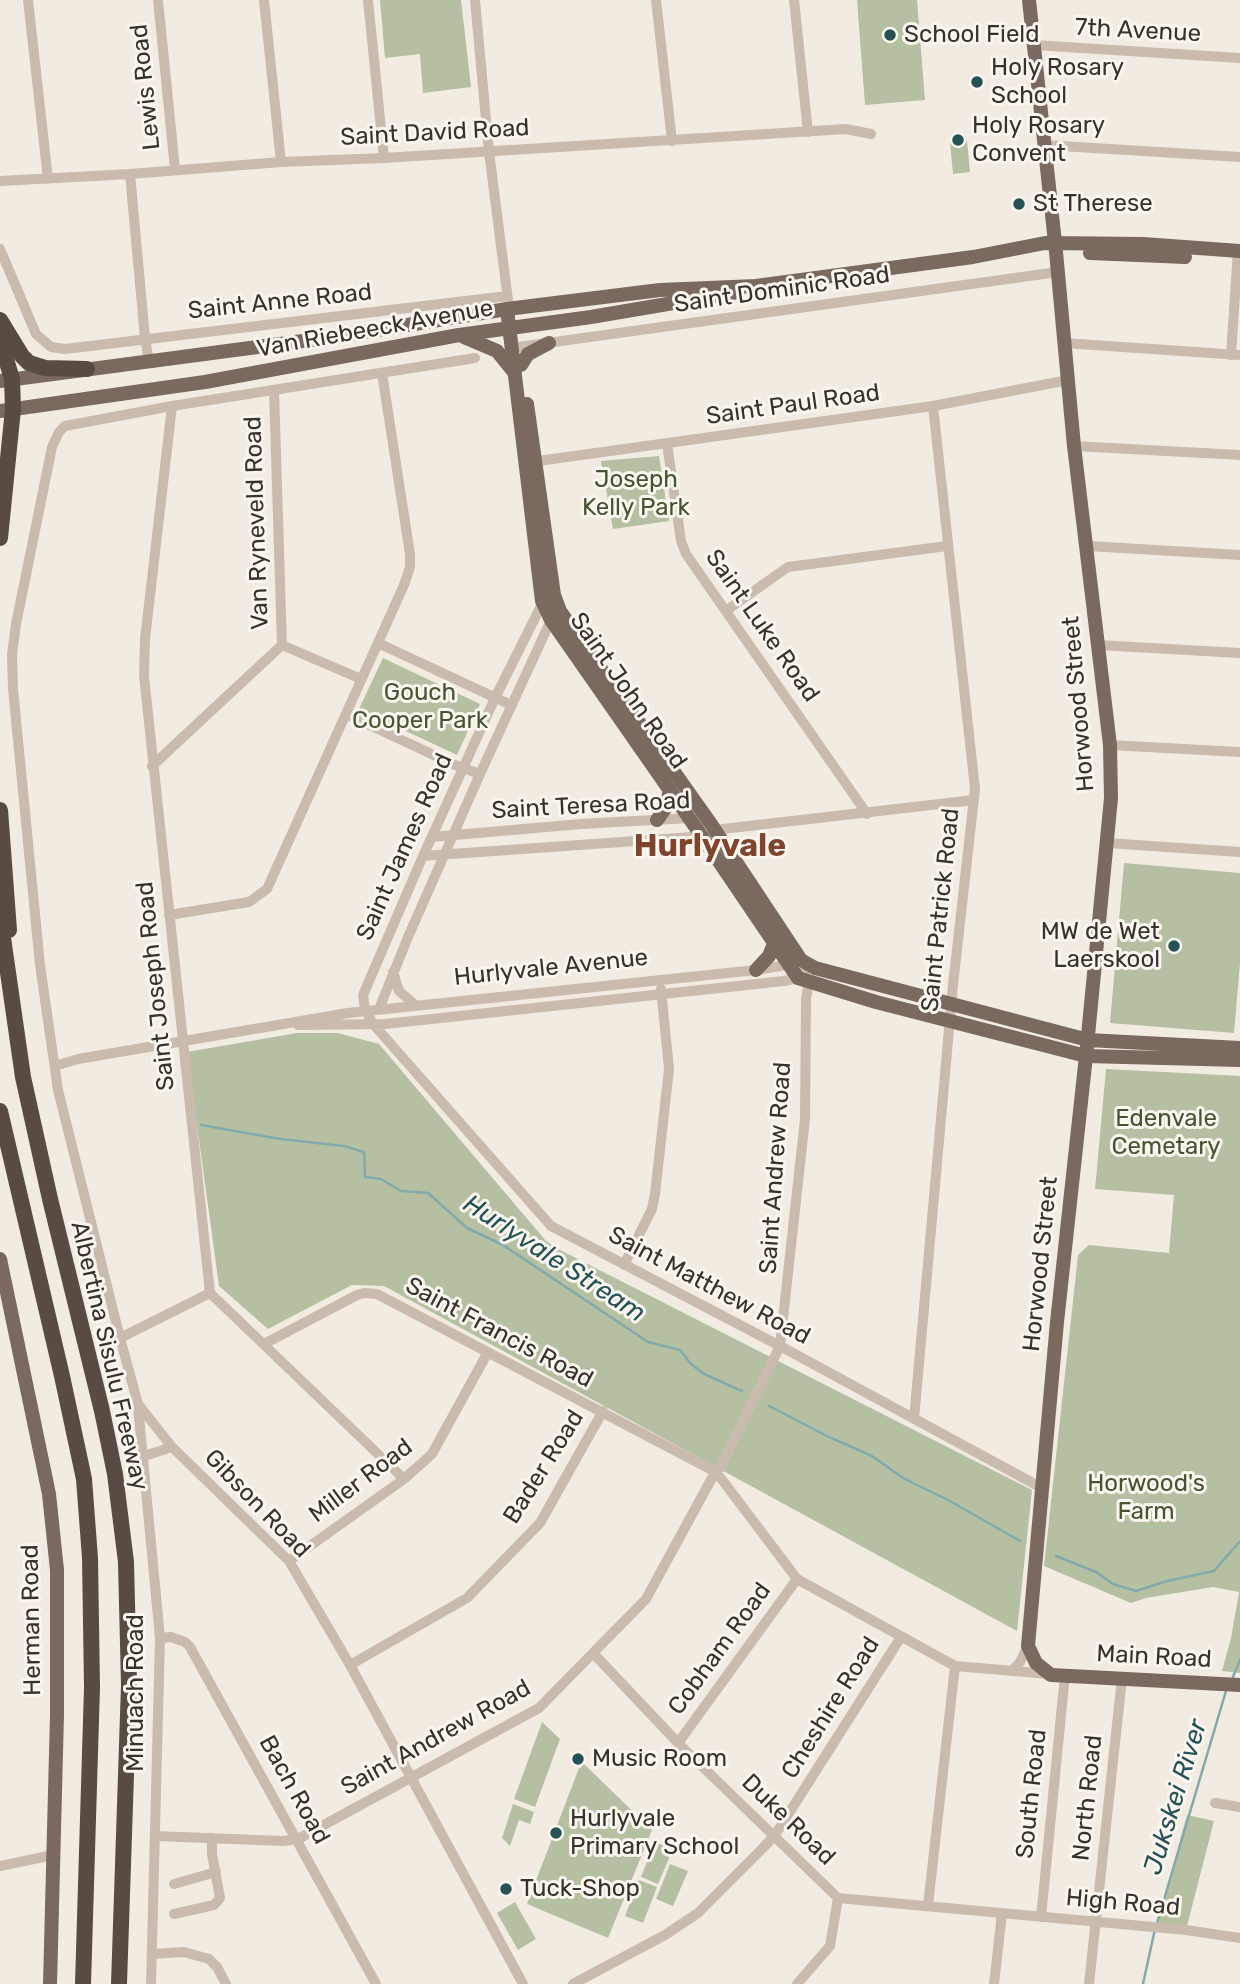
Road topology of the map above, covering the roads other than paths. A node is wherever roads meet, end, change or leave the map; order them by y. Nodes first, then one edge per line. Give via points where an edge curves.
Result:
1 (28, 0) edge
2 (158, 0) edge
3 (264, 0) edge
4 (368, 0) edge
5 (474, 0) edge
6 (656, 0) edge
7 (794, 0) edge
8 (1029, 0) edge
9 (1034, 46) junction
10 (1240, 58) edge
11 (808, 132) junction
12 (871, 134) dead end
13 (672, 141) junction
14 (1045, 145) junction
15 (489, 152) junction
16 (1240, 157) edge
17 (384, 158) junction
18 (281, 162) junction
19 (175, 169) junction
20 (130, 174) junction
21 (48, 179) junction
22 (0, 181) edge
23 (1056, 247) junction
24 (0, 249) edge
25 (1239, 255) edge
26 (1058, 272) junction
27 (756, 286) junction
28 (509, 304) junction
29 (331, 319) junction
30 (0, 320) edge
31 (513, 328) junction
32 (459, 335) junction
33 (333, 337) junction
34 (145, 338) junction
35 (0, 340) edge
36 (549, 343) junction
37 (1064, 343) junction
38 (515, 348) junction
39 (1235, 355) edge
40 (475, 358) dead end
41 (149, 362) junction
42 (87, 369) junction
43 (517, 369) junction
44 (382, 373) junction
45 (6, 380) edge
46 (1068, 380) junction
47 (274, 390) junction
48 (172, 406) junction
49 (933, 406) junction
50 (6, 410) edge
51 (667, 443) junction
52 (1074, 446) junction
53 (1240, 455) edge
54 (530, 463) junction
55 (0, 538) edge
56 (947, 546) junction
57 (1088, 546) junction
58 (1240, 555) edge
59 (548, 598) junction
60 (726, 610) junction
61 (555, 616) junction
62 (378, 643) junction
63 (282, 645) junction
64 (1098, 645) junction
65 (1240, 653) edge
66 (361, 679) junction
67 (495, 698) junction
68 (511, 705) junction
69 (346, 714) junction
70 (1110, 745) junction
71 (1240, 752) edge
72 (152, 766) junction
73 (463, 767) junction
74 (480, 774) junction
75 (670, 790) junction
76 (974, 800) junction
77 (0, 810) edge
78 (867, 814) junction
79 (690, 818) junction
80 (657, 820) junction
81 (581, 824) junction
82 (711, 832) junction
83 (453, 835) junction
84 (432, 837) junction
85 (582, 844) junction
86 (1108, 844) junction
87 (1240, 852) edge
88 (444, 855) junction
89 (423, 856) junction
90 (169, 915) junction
91 (0, 917) edge
92 (779, 940) junction
93 (792, 960) junction
94 (810, 966) junction
95 (756, 970) junction
96 (393, 972) junction
97 (841, 974) junction
98 (660, 980) junction
99 (803, 980) junction
100 (661, 993) junction
101 (363, 995) junction
102 (414, 1004) junction
103 (379, 1009) junction
104 (365, 1010) junction
105 (951, 1012) junction
106 (348, 1013) junction
107 (289, 1024) junction
108 (379, 1024) junction
109 (16, 1035) junction
110 (182, 1041) junction
111 (1087, 1041) junction
112 (1240, 1048) edge
113 (1086, 1056) junction
114 (1240, 1060) edge
115 (55, 1066) junction
116 (0, 1111) edge
117 (0, 1259) edge
118 (624, 1265) junction
119 (210, 1293) junction
120 (120, 1338) junction
121 (264, 1344) junction
122 (780, 1346) junction
123 (488, 1352) junction
124 (138, 1404) junction
125 (603, 1412) junction
126 (914, 1419) junction
127 (172, 1447) junction
128 (144, 1456) junction
129 (716, 1473) junction
130 (404, 1479) junction
131 (1042, 1488) junction
132 (289, 1560) junction
133 (797, 1579) junction
134 (901, 1637) junction
135 (160, 1638) junction
136 (1028, 1646) junction
137 (594, 1654) junction
138 (350, 1665) junction
139 (955, 1666) junction
140 (1012, 1671) junction
141 (1058, 1675) junction
142 (1122, 1678) junction
143 (1240, 1685) edge
144 (678, 1743) junction
145 (411, 1778) junction
146 (1215, 1803) dead end
147 (1240, 1807) edge
148 (155, 1836) junction
149 (775, 1836) junction
150 (212, 1838) junction
151 (298, 1839) junction
152 (53, 1855) junction
153 (0, 1866) edge
154 (216, 1872) junction
155 (174, 1884) dead end
156 (838, 1898) junction
157 (928, 1905) junction
158 (1002, 1913) junction
159 (174, 1914) dead end
160 (1041, 1917) junction
161 (1095, 1922) junction
162 (1240, 1938) edge
163 (152, 1954) junction
164 (50, 1984) edge
165 (83, 1984) edge
166 (119, 1984) edge
167 (151, 1984) edge
168 (226, 1984) edge
169 (376, 1984) edge
170 (523, 1984) edge
171 (573, 1984) edge
172 (797, 1984) edge
173 (994, 1984) edge
174 (1089, 1984) edge

1 - 21 street
2 - 19 street, Lewis Road
3 - 18 street
4 - 17 street
5 - 15 street
6 - 13 street
7 - 11 street
8 - 9 main road, Horwood Street
9 - 10 street, 7th Avenue
9 - 14 main road, Horwood Street
11 - 12 street, Saint David Road via 846,129
11 - 13 street, Saint David Road
13 - 15 street, Saint David Road
14 - 16 street
14 - 23 main road, Horwood Street
15 - 17 street, Saint David Road
15 - 28 street
17 - 18 street, Saint David Road
18 - 19 street, Saint David Road
19 - 20 street, Saint David Road
20 - 21 street, Saint David Road
20 - 34 street
21 - 22 street, Saint David Road
23 - 25 main road, Van Riebeeck Avenue
23 - 26 main road, Horwood Street
23 - 27 main road, Van Riebeeck Avenue
24 - 34 street, Saint Anne Road via 36,334 48,345 90,348
25 - 39 street
26 - 36 street, Saint Dominic Road
26 - 37 main road, Horwood Street
27 - 28 main road, Van Riebeeck Avenue
27 - 31 main road, Van Riebeeck Avenue via 732,294
28 - 29 street, Saint Anne Road
28 - 31 main road, Saint John Road
28 - 33 main road, Van Riebeeck Avenue
29 - 33 street
29 - 34 street, Saint Anne Road
30 - 42 highway via 29,363
31 - 32 main road, Van Riebeeck Avenue
31 - 38 main road, Saint John Road
32 - 43 main road via 493,348
32 - 50 main road, Van Riebeeck Avenue via 205,382
33 - 41 main road, Van Riebeeck Avenue
34 - 41 street
35 - 45 highway
36 - 38 street, Saint Dominic Road
36 - 43 main road via 528,354
37 - 39 street
37 - 46 main road, Horwood Street
38 - 43 main road, Saint John Road
40 - 44 street
41 - 42 main road, Van Riebeeck Avenue
42 - 45 main road, Van Riebeeck Avenue
43 - 54 main road, Saint John Road
44 - 47 street
44 - 62 street via 410,568
45 - 50 highway
46 - 49 street, Saint Paul Road
46 - 52 main road, Horwood Street
47 - 48 street
47 - 63 street, Van Ryneveld Road
48 - 72 street, Saint Joseph Road via 144,655
48 - 115 street, Gibson Road via 71,424 59,432 52,447 16,624 13,689 40,965
49 - 51 street, Saint Paul Road
49 - 56 street, Saint Patrick Road
50 - 55 highway
51 - 54 street, Saint Paul Road
51 - 60 street, Saint Luke Road via 684,551
52 - 53 street
52 - 57 main road, Horwood Street
54 - 59 main road, Saint John Road
56 - 60 street via 788,567
56 - 76 street, Saint Patrick Road
57 - 58 street
57 - 64 main road, Horwood Street
59 - 61 main road, Saint John Road
59 - 67 street, Saint James Road
60 - 78 street, Saint Luke Road
61 - 68 street, Saint James Road
61 - 75 main road, Saint John Road
61 - 82 main road, Saint John Road
62 - 66 street
62 - 67 street
63 - 66 street
63 - 72 street, Van Ryneveld Road
64 - 65 street
64 - 70 main road, Horwood Street
66 - 69 street
67 - 68 street
67 - 73 street, Saint James Road
68 - 74 street, Saint James Road
69 - 73 street
69 - 90 street via 267,889 249,902
70 - 71 street
70 - 86 main road, Horwood Street
72 - 90 street, Saint Joseph Road
73 - 74 street
73 - 84 street, Saint James Road
74 - 83 street, Saint James Road
75 - 79 main road, Saint John Road
75 - 80 main road
76 - 78 street, Saint Teresa Road
76 - 105 street, Saint Patrick Road
77 - 109 highway
78 - 82 street, Saint Teresa Road
79 - 80 street, Saint Teresa Road
79 - 82 main road, Saint John Road
80 - 81 street, Saint Teresa Road
81 - 83 street, Saint Teresa Road
81 - 85 street
82 - 85 street, Saint Teresa Road
82 - 92 main road, Saint John Road
83 - 84 street, Saint Teresa Road
83 - 88 street, Saint James Road
84 - 89 street, Saint James Road
85 - 88 street, Saint Teresa Road
86 - 87 street
86 - 111 main road, Horwood Street
88 - 89 street, Saint Teresa Road
88 - 96 street, Saint James Road
89 - 101 street, Saint James Road
90 - 110 street, Saint Joseph Road
91 - 109 highway
92 - 93 main road, Saint John Road
92 - 95 main road
92 - 97 main road
93 - 94 main road, Hurlyvale Avenue
93 - 95 street, Hurlyvale Avenue
93 - 99 main road, Saint John Road
94 - 97 main road, Hurlyvale Avenue
94 - 99 street
95 - 98 street, Hurlyvale Avenue
96 - 102 street via 399,991
96 - 103 street, Saint James Road
97 - 105 main road, Hurlyvale Avenue
98 - 100 street
98 - 102 street, Hurlyvale Avenue
99 - 100 street, Hurlyvale Avenue
99 - 105 main road, Hurlyvale Avenue via 876,1002
99 - 122 street, Saint Andrew Road via 805,1119
100 - 108 street, Hurlyvale Avenue
100 - 118 street via 668,1069 655,1194
101 - 104 street
101 - 106 street
102 - 103 street, Hurlyvale Avenue
103 - 104 street, Hurlyvale Avenue
103 - 108 street, Saint Matthew Road
104 - 106 street, Hurlyvale Avenue
104 - 108 street, Saint Matthew Road
105 - 111 main road, Hurlyvale Avenue
105 - 113 main road, Hurlyvale Avenue
105 - 126 street, Saint Patrick Road
106 - 107 street, Hurlyvale Avenue
107 - 108 street, Hurlyvale Avenue
107 - 110 street, Hurlyvale Avenue
108 - 118 street, Saint Matthew Road via 404,1060 542,1218
109 - 166 highway, Albertina Sisulu Freeway via 102,1411 126,1562 129,1685
110 - 115 street, Hurlyvale Avenue
110 - 119 street, Saint Joseph Road
111 - 112 main road, Hurlyvale Avenue
111 - 113 main road, Horwood Street
113 - 114 main road, Hurlyvale Avenue
113 - 131 main road, Horwood Street
115 - 120 street, Gibson Road
116 - 165 highway, Albertina Sisulu Freeway via 83,1479 90,1558 92,1687
117 - 152 main road, Herman Road via 49,1494 57,1570
118 - 122 street, Saint Matthew Road
119 - 120 street
119 - 121 street
120 - 124 street, Gibson Road
121 - 123 street, Saint Francis Road via 357,1295 371,1293
121 - 130 street
122 - 126 street, Saint Matthew Road
122 - 129 street, Saint Andrew Road
123 - 125 street, Saint Francis Road
123 - 130 street, Miller Road via 439,1444
124 - 127 street, Gibson Road
124 - 128 street, Minuach Road
125 - 129 street, Saint Francis Road
125 - 138 street, Bader Road via 540,1523 477,1588 457,1605
126 - 131 street, Saint Matthew Road
127 - 128 street
127 - 132 street, Gibson Road
128 - 135 street, Minuach Road
129 - 133 street
129 - 137 street, Saint Andrew Road via 650,1595
130 - 132 street, Miller Road
131 - 136 main road, Horwood Street
132 - 138 street, Gibson Road
133 - 134 street
133 - 144 street, Cobham Road
134 - 139 street
134 - 149 street, Cheshire Road
135 - 148 street, Minuach Road
135 - 151 street, Bach Road via 171,1637 190,1647
136 - 140 street
136 - 141 main road via 1036,1664
137 - 144 street, Duke Road
137 - 145 street, Saint Andrew Road via 539,1708
138 - 145 street, Gibson Road
139 - 140 street
139 - 157 street
140 - 141 street
141 - 142 main road, Main Road
141 - 160 street, South Road
142 - 143 main road, Main Road
142 - 161 street, North Road
144 - 149 street, Duke Road
145 - 151 street, Saint Andrew Road
145 - 170 street, Gibson Road
146 - 147 street
148 - 150 street, Saint Andrew Road
148 - 163 street, Minuach Road
149 - 156 street, Duke Road
149 - 171 street, Cheshire Road via 698,1913
150 - 151 street, Saint Andrew Road
150 - 154 street
151 - 169 street, Bach Road
152 - 153 street
152 - 164 main road, Herman Road
154 - 155 street
154 - 159 street via 221,1894 218,1902
156 - 157 street, Duke Road
156 - 172 street via 830,1947
157 - 158 street, Duke Road
158 - 160 street, High Road
158 - 173 street
160 - 161 street, High Road
161 - 162 street, High Road
161 - 174 street, North Road
163 - 167 street, Minuach Road
163 - 168 street via 184,1952 209,1959

